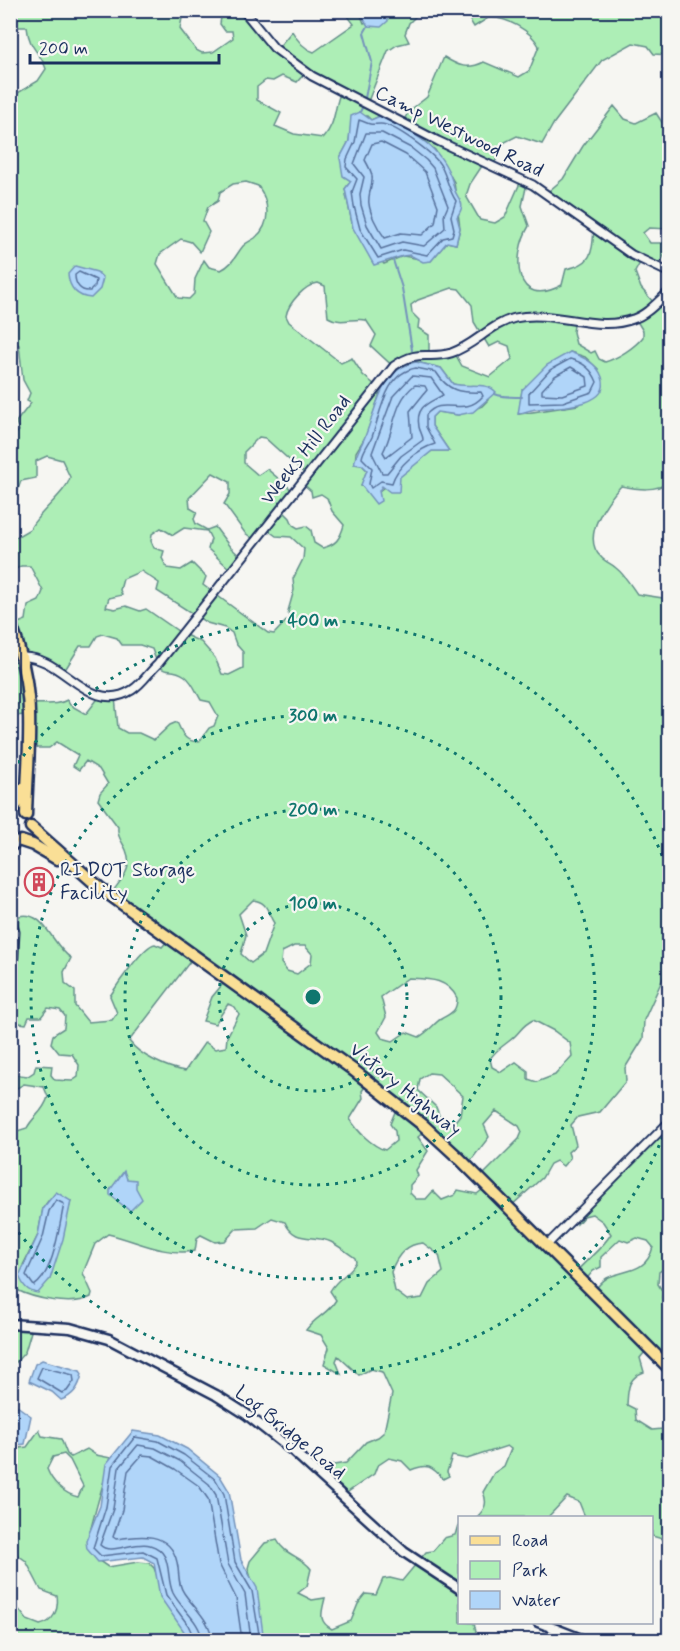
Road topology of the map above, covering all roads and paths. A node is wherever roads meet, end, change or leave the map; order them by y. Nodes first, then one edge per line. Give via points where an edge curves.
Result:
1 (243, 10) edge
2 (669, 273) edge
3 (669, 291) edge
4 (10, 622) edge
5 (22, 657) junction
6 (31, 744) junction
7 (11, 810) edge
8 (26, 815) junction
9 (31, 827) junction
10 (14, 843) edge
11 (85, 876) junction
12 (10, 918) edge
13 (10, 1008) edge
14 (669, 1121) edge
15 (546, 1246) junction
16 (10, 1324) edge
17 (669, 1369) edge
18 (458, 1588) edge
19 (541, 1624) edge
20 (584, 1641) edge

1 - 2 street, Camp Westwood Road via 274,48 312,76 533,185 632,255
3 - 5 street, Weeks Hill Road via 634,319 595,322 542,315 517,317 453,352 413,355 394,366 158,664 132,690 118,697 98,695 48,663
4 - 5 main road
5 - 6 main road via 29,691
6 - 7 main road via 20,800
6 - 8 main road
7 - 8 main road
8 - 9 main road
9 - 10 main road
9 - 11 main road, Victory Highway
10 - 11 main road, Victory Highway via 33,845
11 - 15 main road, Victory Highway via 423,1125
12 - 13 street via 14,932
14 - 15 street
15 - 17 main road, Victory Highway
16 - 18 street, Log Bridge Road via 70,1328 109,1339 223,1399 292,1451 399,1548
19 - 20 street

